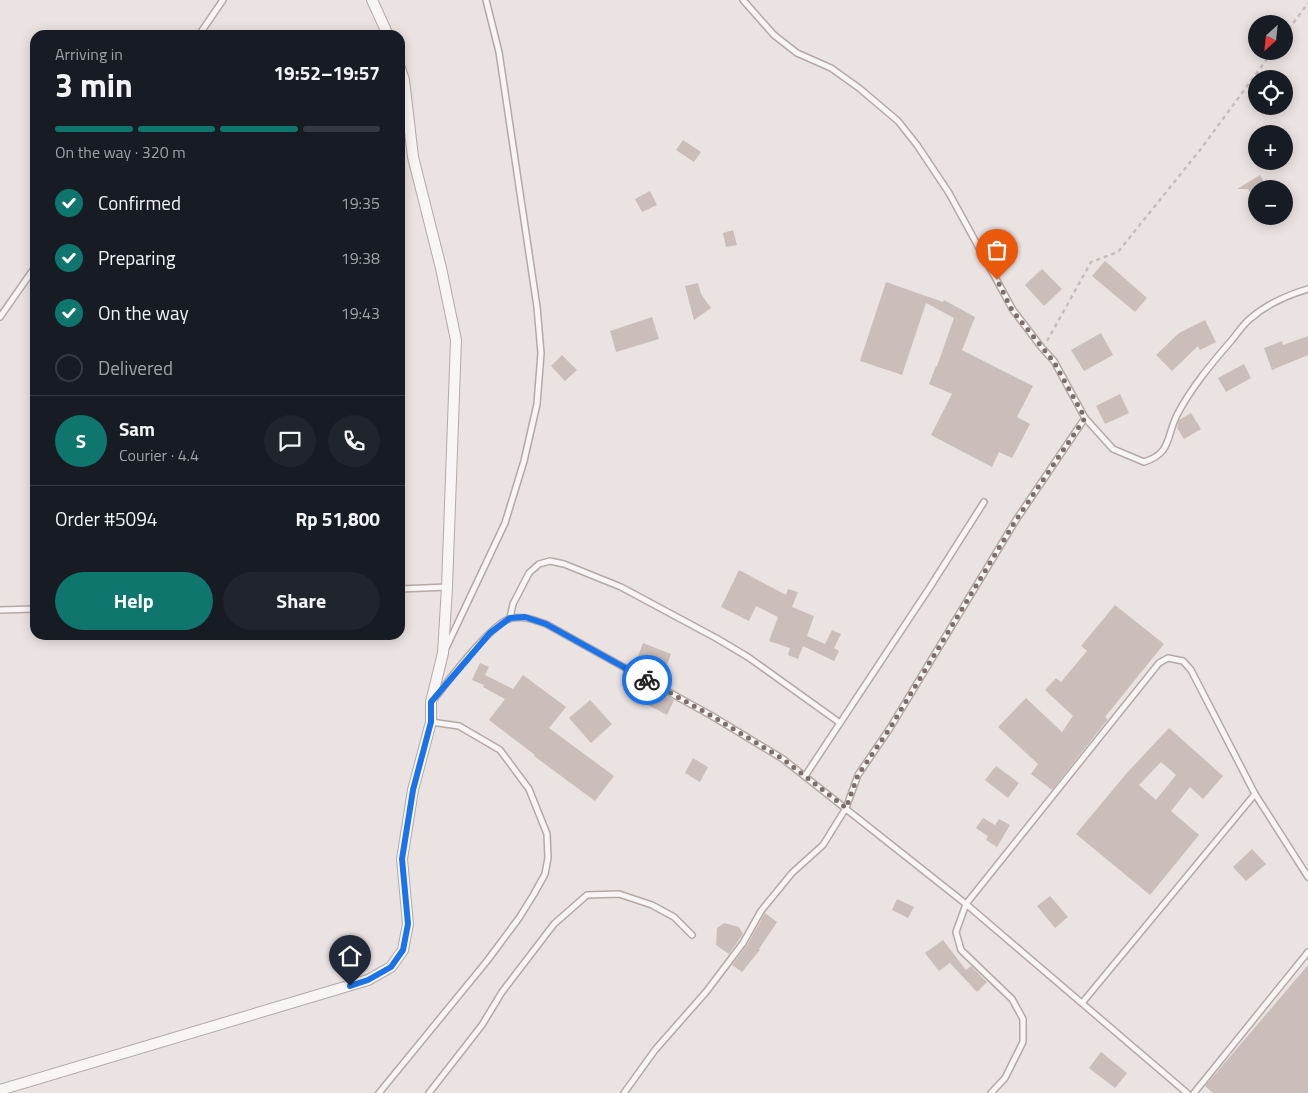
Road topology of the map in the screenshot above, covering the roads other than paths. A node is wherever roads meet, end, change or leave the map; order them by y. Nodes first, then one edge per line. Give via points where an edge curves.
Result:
1 (223, 0) edge
2 (372, 0) edge
3 (486, 0) edge
4 (743, 0) edge
5 (202, 30) edge
6 (386, 30) edge
7 (405, 89) edge
8 (30, 274) edge
9 (1308, 289) edge
10 (0, 317) edge
11 (1085, 418) junction
12 (984, 502) dead end
13 (447, 587) junction
14 (405, 589) edge
15 (30, 609) edge
16 (0, 610) edge
17 (510, 618) junction
18 (443, 653) junction
19 (431, 702) junction
20 (431, 722) junction
21 (840, 724) junction
22 (805, 776) junction
23 (1255, 794) junction
24 (846, 808) junction
25 (1308, 877) edge
26 (966, 904) junction
27 (692, 935) dead end
28 (1308, 952) edge
29 (1082, 1003) junction
30 (16, 1089) edge
31 (0, 1090) edge
32 (379, 1093) edge
33 (429, 1093) edge
34 (624, 1093) edge
35 (991, 1093) edge
36 (1187, 1093) edge
37 (1194, 1093) edge

1 - 5 lane
2 - 6 street
3 - 18 lane via 499,52 541,353 537,404 505,523
4 - 11 lane via 774,35 797,53 831,68 859,88 898,121 918,145 949,193 1012,310 1054,362
7 - 13 street via 413,157 456,340
8 - 10 lane
9 - 11 lane via 1270,304 1249,319 1196,384 1176,416 1163,450 1155,458 1144,462 1112,449
11 - 24 lane via 1016,520 858,775
12 - 21 lane
13 - 14 lane
13 - 18 street
15 - 16 lane
17 - 19 lane via 490,633
17 - 21 lane via 529,573 539,564 550,561 564,564 621,587 716,638 748,657
17 - 22 lane via 525,617 546,624 712,716
18 - 19 street
19 - 20 street
20 - 30 street via 413,790 402,859 408,924 403,950 391,967 368,980
20 - 32 lane via 458,726 500,750 529,789 547,834 548,858 545,874 519,918
21 - 22 lane
22 - 24 lane
23 - 25 lane
23 - 26 lane via 1191,670 1183,661 1168,658 1159,663
23 - 29 lane
24 - 26 lane
24 - 34 lane via 823,844 792,873 761,911 743,943
26 - 29 lane
26 - 35 lane via 956,932 961,950 1012,999 1022,1019 1023,1042 1005,1078
27 - 33 lane via 674,917 652,905 619,894 587,895 554,924
28 - 37 lane
29 - 36 lane
30 - 31 street

